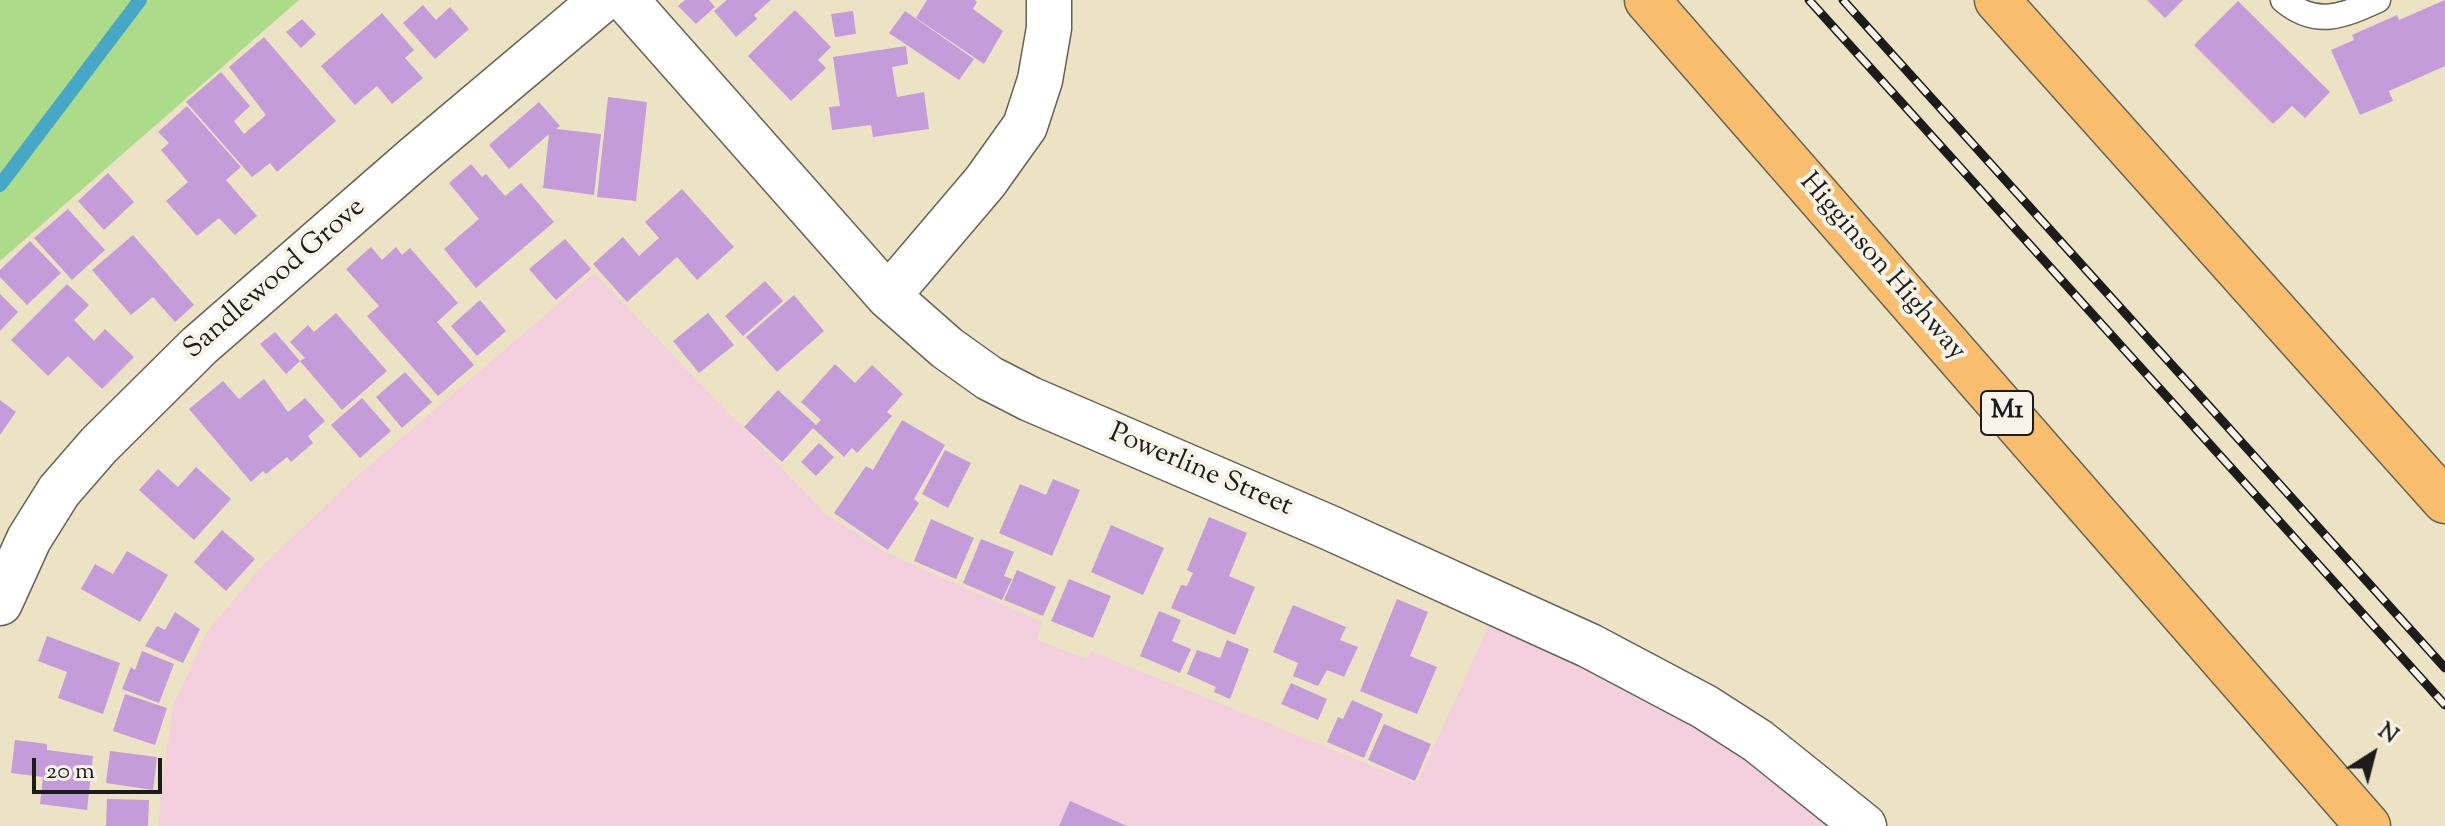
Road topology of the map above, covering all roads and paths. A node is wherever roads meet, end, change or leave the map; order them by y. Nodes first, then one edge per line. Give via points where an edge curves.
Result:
1 (602, 0) edge
2 (626, 0) edge
3 (1049, 0) edge
4 (1647, 0) edge
5 (1997, 0) edge
6 (2283, 0) edge
7 (2378, 0) edge
8 (888, 296) junction
9 (2445, 501) edge
10 (0, 603) edge
11 (1864, 826) edge
12 (2368, 826) edge

1 - 10 street, Sandlewood Grove via 199,346 99,445 59,491 29,539
2 - 8 street, Powerline Street
3 - 8 street via 1040,80 1025,126
4 - 12 highway, Higginson Highway / M1
5 - 9 highway
6 - 7 lane via 2328,18
8 - 11 street, Powerline Street via 947,348 1030,399 1328,527 1643,673 1758,741

